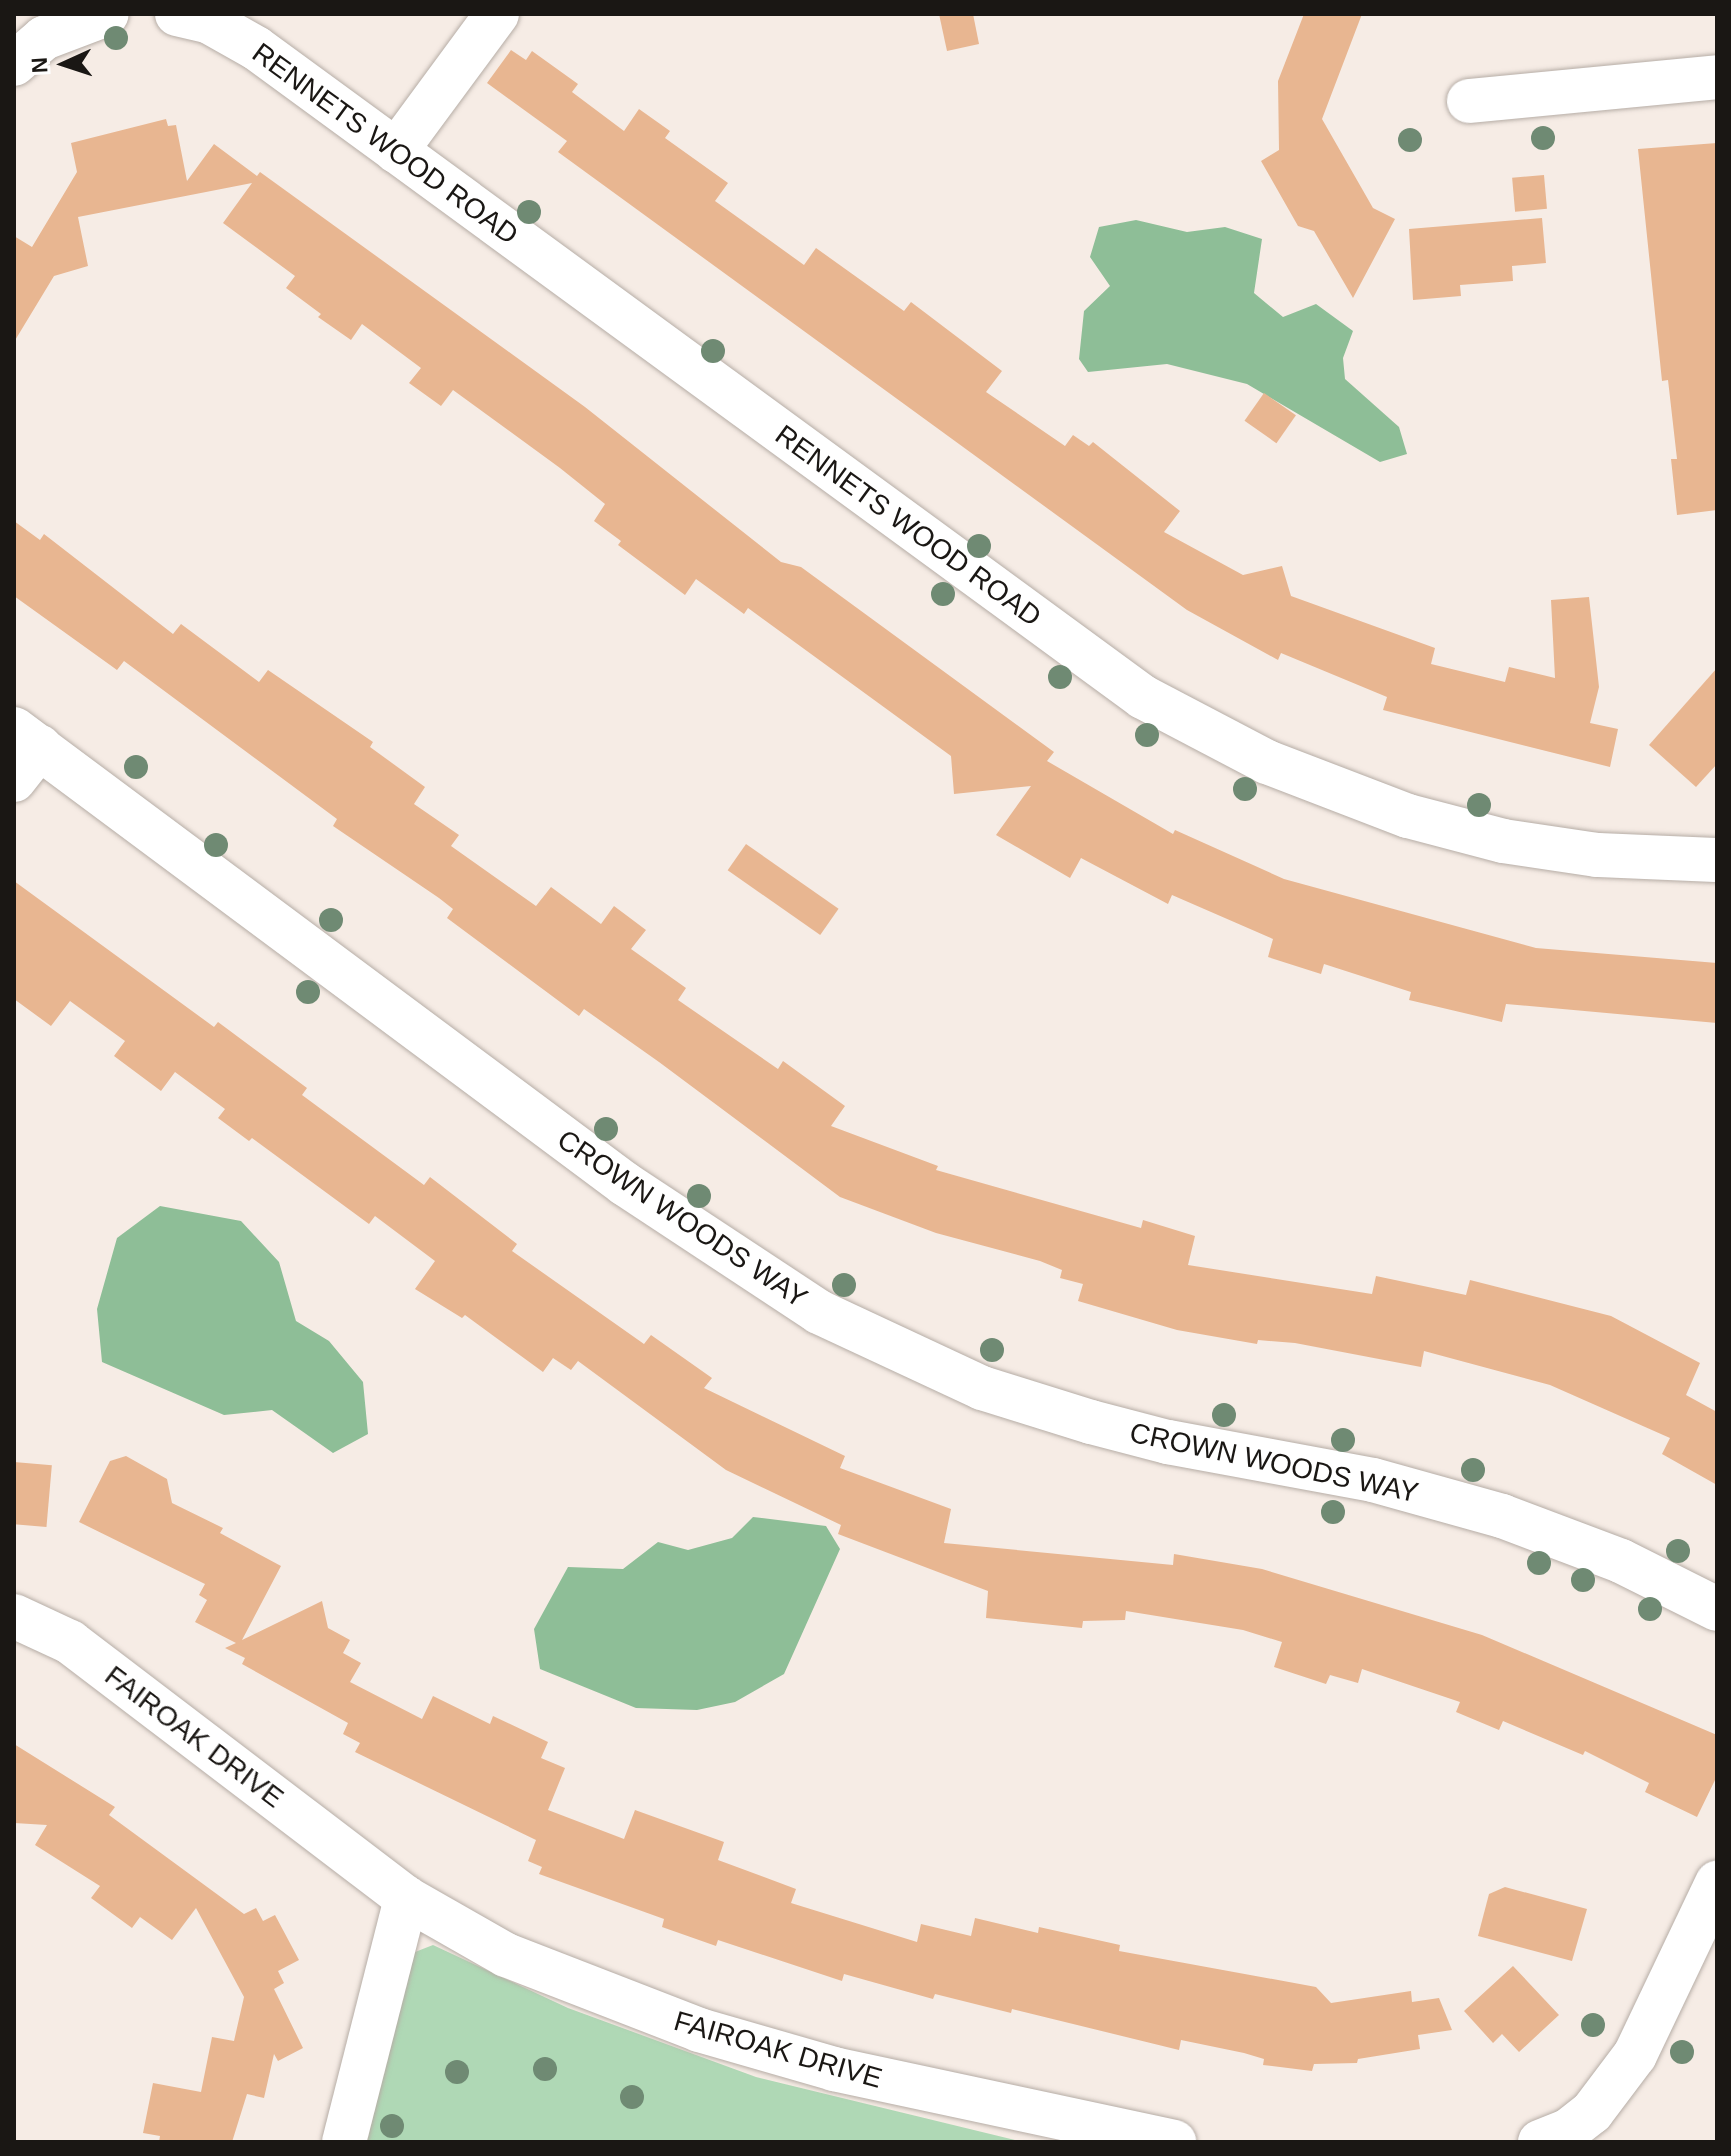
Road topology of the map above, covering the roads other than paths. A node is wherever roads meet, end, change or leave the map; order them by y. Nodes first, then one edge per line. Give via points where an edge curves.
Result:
1 (107, 14) edge
2 (177, 14) edge
3 (497, 14) edge
4 (14, 64) edge
5 (1717, 77) edge
6 (1469, 101) dead end
7 (396, 151) junction
8 (23, 752) edge
9 (1717, 860) edge
10 (1717, 1609) edge
11 (14, 1616) edge
12 (1717, 1883) edge
13 (406, 1898) junction
14 (344, 2142) edge
15 (1172, 2142) edge
16 (1540, 2142) edge

1 - 4 street via 44,38
2 - 7 street, RENNETS WOOD ROAD via 208,21 256,48
3 - 7 street
5 - 6 street
7 - 9 street, RENNETS WOOD ROAD via 1143,697 1267,762 1408,816 1503,841 1597,855
8 - 10 street, CROWN WOODS WAY via 625,1184 819,1312 982,1388 1168,1442 1373,1480 1502,1516 1621,1561
11 - 13 street, FAIROAK DRIVE via 70,1642
12 - 16 street via 1635,2055 1592,2112 1569,2130
13 - 14 street
13 - 15 street, FAIROAK DRIVE via 506,1955 699,2030 834,2069

